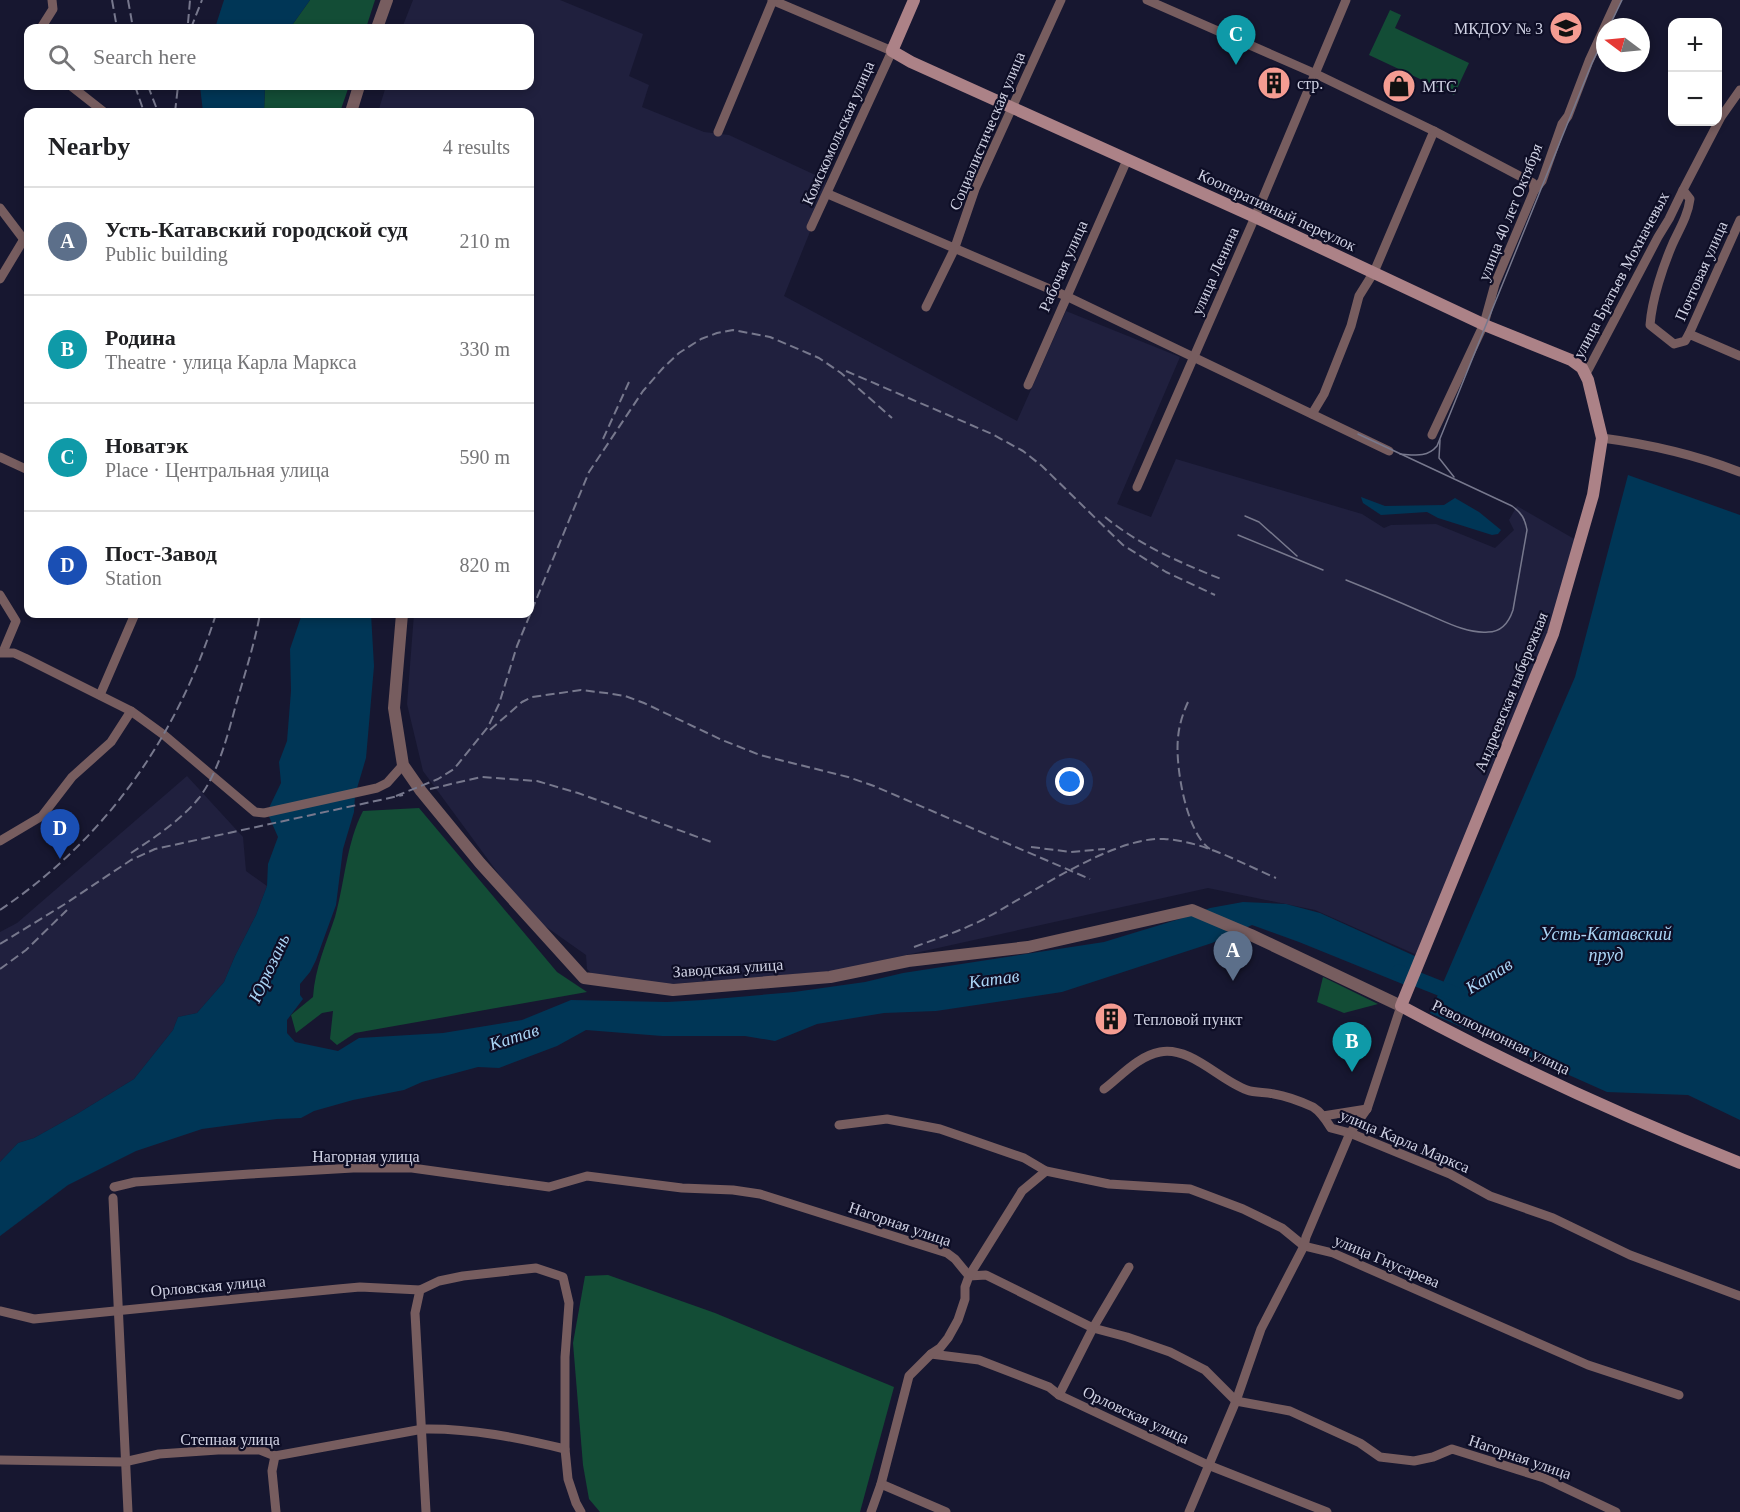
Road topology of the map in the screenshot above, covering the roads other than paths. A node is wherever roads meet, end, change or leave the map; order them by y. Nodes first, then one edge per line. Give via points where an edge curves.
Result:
1 (52, 0) edge
2 (387, 0) edge
3 (772, 0) edge
4 (914, 0) edge
5 (1061, 0) edge
6 (1147, 0) edge
7 (1346, 0) edge
8 (1617, 0) edge
9 (1169, 4) edge
10 (44, 24) edge
11 (378, 24) edge
12 (892, 51) junction
13 (1316, 74) junction
14 (76, 90) edge
15 (358, 90) edge
16 (1740, 90) edge
17 (100, 108) edge
18 (352, 108) edge
19 (1012, 108) junction
20 (1434, 131) junction
21 (718, 132) dead end
22 (1126, 160) junction
23 (1683, 190) junction
24 (1534, 192) junction
25 (828, 194) junction
26 (0, 208) edge
27 (1255, 217) junction
28 (1740, 220) edge
29 (811, 227) dead end
30 (24, 239) edge
31 (24, 245) edge
32 (954, 250) junction
33 (1374, 272) junction
34 (0, 279) edge
35 (1066, 296) junction
36 (926, 307) dead end
37 (1484, 324) junction
38 (1689, 334) junction
39 (1740, 356) edge
40 (1193, 358) junction
41 (1585, 373) junction
42 (1028, 385) dead end
43 (1312, 414) junction
44 (1432, 435) dead end
45 (1602, 438) junction
46 (1389, 452) dead end
47 (0, 457) edge
48 (24, 468) edge
49 (1740, 472) edge
50 (1137, 487) dead end
51 (0, 595) edge
52 (133, 618) edge
53 (402, 618) edge
54 (2, 652) edge
55 (100, 695) junction
56 (131, 711) junction
57 (403, 765) junction
58 (0, 841) edge
59 (1192, 910) joint
60 (1401, 1006) junction
61 (1104, 1089) dead end
62 (1367, 1109) junction
63 (1323, 1116) junction
64 (839, 1125) dead end
65 (1350, 1133) junction
66 (1740, 1163) edge
67 (1046, 1171) junction
68 (114, 1187) dead end
69 (113, 1198) dead end
70 (1304, 1246) junction
71 (1129, 1267) dead end
72 (969, 1276) junction
73 (420, 1290) junction
74 (1740, 1296) edge
75 (117, 1309) junction
76 (0, 1311) edge
77 (1093, 1328) junction
78 (931, 1354) junction
79 (1059, 1395) junction
80 (1679, 1395) dead end
81 (1236, 1401) junction
82 (423, 1429) junction
83 (565, 1449) junction
84 (275, 1456) junction
85 (0, 1460) edge
86 (124, 1462) junction
87 (1208, 1465) junction
88 (881, 1484) junction
89 (128, 1512) edge
90 (276, 1512) edge
91 (426, 1512) edge
92 (581, 1512) edge
93 (871, 1512) edge
94 (946, 1512) edge
95 (1189, 1512) edge
96 (1327, 1512) edge
97 (1616, 1512) edge

1 - 10 street via 53,9
2 - 11 street
3 - 12 street
3 - 21 street
4 - 12 main road
5 - 19 street, Социалистическая улица
6 - 9 street
7 - 13 street, улица Ленина
8 - 24 street, улица 40 лет Октября
9 - 13 street
12 - 19 main road, Кооперативный переулок
12 - 25 street, Комскомольская улица
13 - 20 street
13 - 27 street, улица Ленина
14 - 17 street
15 - 18 street
16 - 23 street, улица Братьев Мохначевых via 1721,117
19 - 22 main road, Кооперативный переулок
19 - 32 street, Социалистическая улица via 975,189
20 - 24 street via 1533,183
20 - 33 street
22 - 27 main road, Кооперативный переулок
22 - 35 street, Рабочая улица
23 - 38 street via 1690,199 1689,212 1668,256 1651,309 1650,325 1674,344 1685,341
23 - 41 street, улица Братьев Мохначевых
24 - 37 street, улица 40 лет Октября via 1495,284
25 - 29 street, Комскомольская улица
25 - 32 street
26 - 30 street
27 - 33 main road, Кооперативный переулок
27 - 40 street, улица Ленина
28 - 38 street, Почтовая улица
31 - 34 street
32 - 35 street
32 - 36 street, Социалистическая улица
33 - 37 main road, Кооперативный переулок
33 - 43 street via 1359,296 1324,394
35 - 40 street
35 - 42 street, Рабочая улица
37 - 41 main road, Кооперативный переулок via 1571,360
37 - 44 street, улица 40 лет Октября
38 - 39 street
40 - 43 street
40 - 50 street, улица Ленина
41 - 45 main road
43 - 46 street
45 - 49 street via 1633,442
45 - 60 main road, Андреевская набережная via 1593,495 1553,634
47 - 48 street
51 - 54 street via 16,621
52 - 55 street
53 - 57 street, Заводская улица via 393,708
54 - 55 street via 25,658
55 - 56 street
56 - 57 street via 255,812 377,788
56 - 58 street via 111,742 72,777 42,816
57 - 59 street, Заводская улица via 480,863 584,978 673,990 830,977 908,961 1029,947
59 - 60 street, Революционная улица
60 - 62 street
60 - 66 main road, Революционная улица via 1669,1135
61 - 63 street, улица Карла Маркса via 1143,1058 1162,1051 1204,1063 1247,1090 1276,1094 1314,1108
62 - 63 street
62 - 65 street
63 - 65 street, улица Карла Маркса via 1331,1128
64 - 67 street, улица Гнусарева via 887,1119 940,1129 1024,1158
65 - 70 street
65 - 74 street, улица Карла Маркса via 1450,1174 1490,1196 1553,1218 1630,1255
67 - 70 street, улица Гнусарева via 1109,1184 1190,1189 1282,1228
67 - 72 street via 1022,1191
68 - 72 street, Нагорная улица via 250,1174 412,1168 549,1187 587,1176 682,1188 746,1191 947,1253
69 - 75 street
70 - 80 street, улица Гнусарева via 1333,1252 1588,1365
70 - 81 street via 1261,1329
71 - 77 street
72 - 77 street via 986,1275
72 - 78 street via 958,1320 940,1348
73 - 75 street, Орловская улица via 360,1287
73 - 82 street via 415,1313
73 - 83 street via 463,1276 536,1268 563,1277 569,1303
75 - 76 street, Орловская улица via 34,1319
75 - 86 street
77 - 79 street
77 - 81 street via 1170,1352 1205,1370
78 - 79 street, Орловская улица via 979,1360
78 - 88 street via 909,1376
79 - 87 street, Орловская улица
81 - 87 street
81 - 97 street, Нагорная улица via 1290,1411 1360,1443 1380,1457 1414,1461 1452,1449 1544,1478
82 - 83 street, Степная улица via 513,1437
82 - 84 street, Степная улица
82 - 91 street
83 - 92 street via 568,1479
84 - 86 street, Степная улица via 260,1450 218,1450 159,1454
84 - 90 street via 272,1471
85 - 86 street, Степная улица
86 - 89 street
87 - 95 street
87 - 96 street, Орловская улица
88 - 93 street
88 - 94 street

